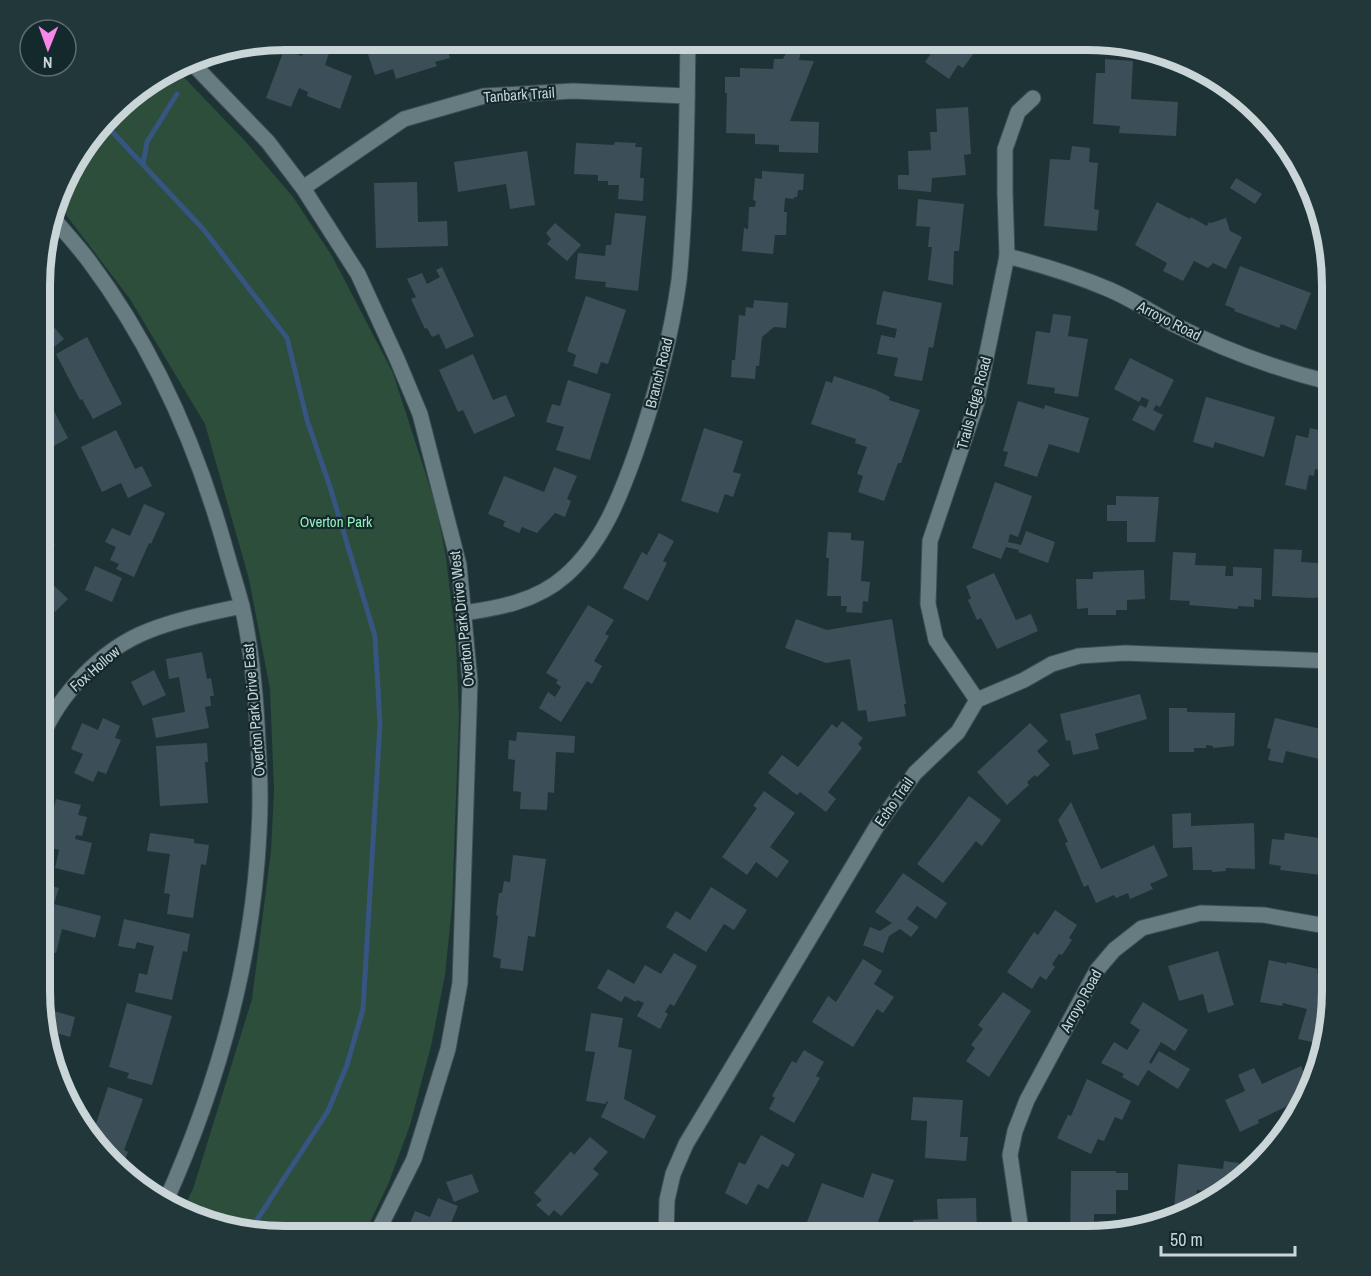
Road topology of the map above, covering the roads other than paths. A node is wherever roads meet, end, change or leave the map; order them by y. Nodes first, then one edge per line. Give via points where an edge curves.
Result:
1 (688, 50) edge
2 (196, 67) edge
3 (687, 96) junction
4 (1033, 98) dead end
5 (303, 188) junction
6 (58, 224) edge
7 (1007, 256) junction
8 (1322, 381) edge
9 (242, 606) junction
10 (464, 613) junction
11 (1322, 661) edge
12 (977, 700) junction
13 (50, 720) edge
14 (1322, 925) edge
15 (168, 1196) edge
16 (380, 1226) edge
17 (666, 1226) edge
18 (1020, 1226) edge

1 - 3 street, Branch Road
2 - 5 street, Overton Park Drive West via 262,135
3 - 5 street, Tanbark Trail via 573,91 484,96 404,119
3 - 10 street, Branch Road via 685,194 674,309 650,411 612,515 583,558 538,595 495,609
4 - 7 street, Trails Edge Road via 1018,112 1005,149
5 - 10 street, Overton Park Drive West via 358,274 420,414 459,565
6 - 9 street, Overton Park Drive East via 109,289 159,373 200,467
7 - 8 street, Arroyo Road via 1065,271 1237,354
7 - 12 street, Trails Edge Road via 977,402 930,541 928,604 936,640
9 - 13 street, Fox Hollow via 147,632 108,654 62,699
9 - 15 street, Overton Park Drive East via 257,704 261,795 257,870 235,1004 199,1119
10 - 16 street, Overton Park Drive West via 470,681 460,983 446,1058 414,1159
11 - 12 street via 1125,653 1078,656 1052,664
12 - 17 street, Echo Trail via 958,732 915,772 877,826 686,1144 673,1173
14 - 18 street, Arroyo Road via 1264,915 1202,913 1142,928 1114,950 1097,970 1027,1100 1015,1131 1010,1155

